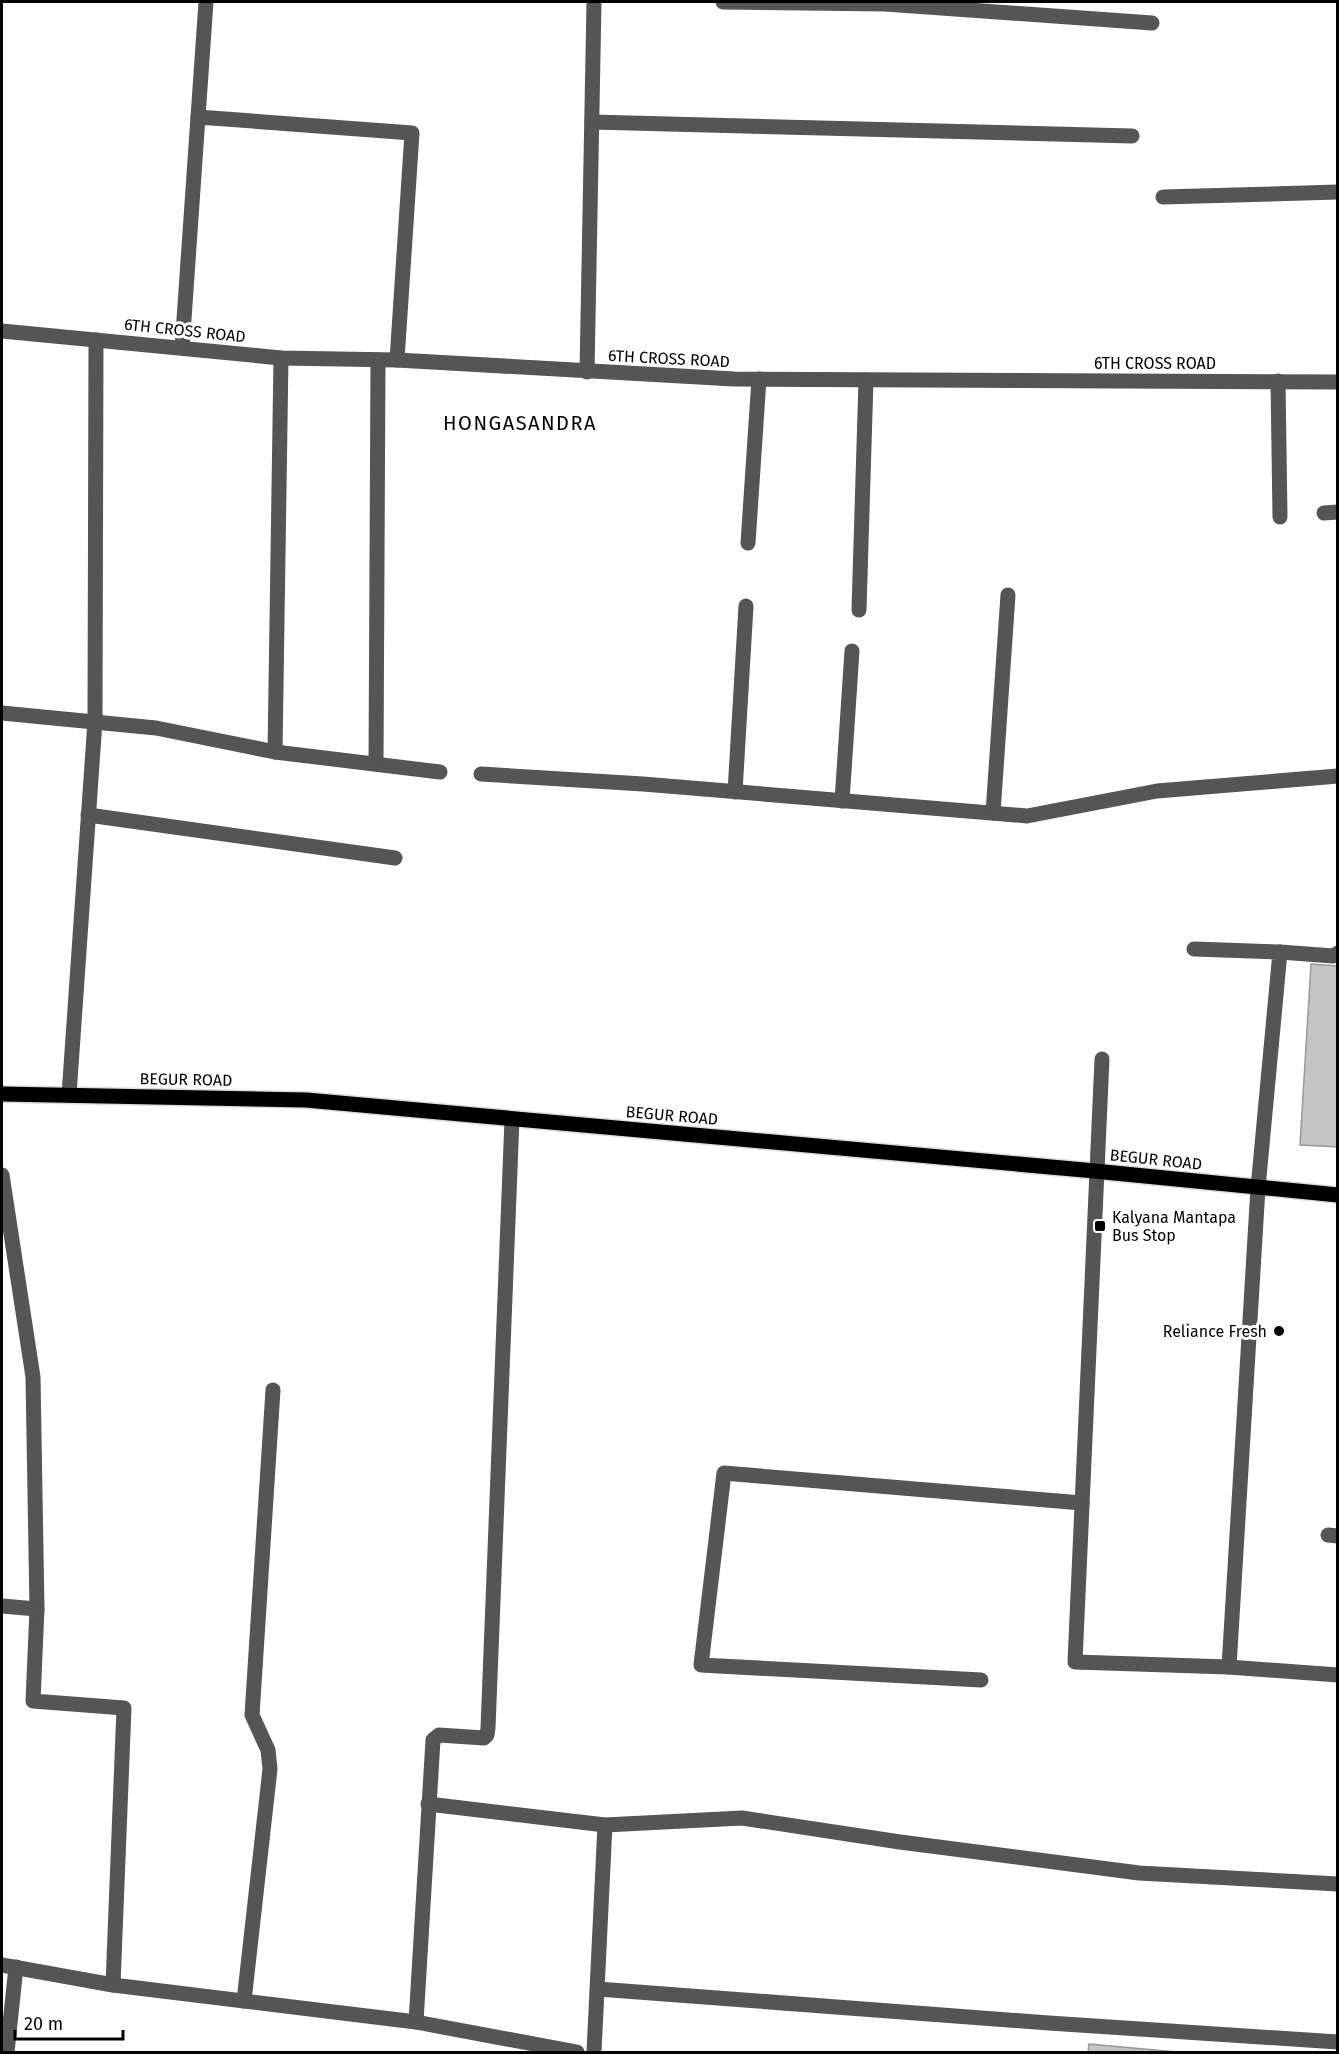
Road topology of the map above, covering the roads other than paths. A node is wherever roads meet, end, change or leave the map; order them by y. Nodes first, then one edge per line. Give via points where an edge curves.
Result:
1 (206, 2) edge
2 (594, 2) edge
3 (723, 2) edge
4 (885, 3) edge
5 (1152, 23) dead end
6 (198, 117) junction
7 (592, 122) junction
8 (1132, 136) dead end
9 (1338, 192) edge
10 (1163, 197) dead end
11 (2, 332) edge
12 (96, 340) junction
13 (182, 348) junction
14 (281, 358) junction
15 (378, 360) junction
16 (397, 360) junction
17 (587, 372) junction
18 (759, 379) junction
19 (866, 380) junction
20 (1278, 381) junction
21 (1338, 382) edge
22 (1280, 517) dead end
23 (748, 543) dead end
24 (1008, 595) dead end
25 (746, 606) dead end
26 (860, 610) dead end
27 (852, 651) dead end
28 (2, 713) edge
29 (95, 721) junction
30 (275, 752) junction
31 (376, 764) junction
32 (440, 772) dead end
33 (481, 774) dead end
34 (1338, 776) edge
35 (735, 792) junction
36 (842, 801) junction
37 (993, 813) junction
38 (88, 815) junction
39 (396, 858) dead end
40 (1194, 949) dead end
41 (1280, 952) junction
42 (1338, 953) edge
43 (1102, 1059) dead end
44 (2, 1094) edge
45 (69, 1095) junction
46 (512, 1119) junction
47 (1097, 1171) junction
48 (2, 1175) edge
49 (1258, 1188) junction
50 (1338, 1196) edge
51 (273, 1390) dead end
52 (1082, 1503) junction
53 (2, 1606) edge
54 (37, 1610) junction
55 (1229, 1667) junction
56 (1338, 1675) edge
57 (981, 1680) dead end
58 (428, 1804) junction
59 (604, 1825) junction
60 (1338, 1884) edge
61 (9, 1966) edge
62 (113, 1985) junction
63 (598, 1989) junction
64 (244, 2001) junction
65 (416, 2022) junction
66 (1338, 2043) edge
67 (7, 2052) edge
68 (577, 2052) edge
69 (594, 2052) edge

1 - 6 street
2 - 7 street
3 - 4 street
4 - 5 street
6 - 13 street
6 - 16 street via 412,133
7 - 8 street
7 - 17 street
9 - 10 street
11 - 12 street, 6TH CROSS ROAD
12 - 13 street, 6TH CROSS ROAD
12 - 29 street
13 - 14 street, 6TH CROSS ROAD
14 - 15 street, 6TH CROSS ROAD
14 - 30 street
15 - 16 street, 6TH CROSS ROAD
15 - 31 street
16 - 17 street, 6TH CROSS ROAD
17 - 18 street, 6TH CROSS ROAD
18 - 19 street, 6TH CROSS ROAD
18 - 23 street
19 - 20 street, 6TH CROSS ROAD
19 - 26 street
20 - 21 street, 6TH CROSS ROAD
20 - 22 street
24 - 37 street
25 - 35 street
27 - 36 street
28 - 29 street
29 - 30 street via 156,728
29 - 38 street
30 - 31 street
31 - 32 street
33 - 35 street
34 - 37 street via 1157,791 1027,816
35 - 36 street
36 - 37 street
38 - 39 street
38 - 45 street
40 - 41 street
41 - 42 street via 1332,956
41 - 49 street
43 - 47 street
44 - 45 main road, BEGUR ROAD
45 - 46 main road, BEGUR ROAD via 306,1100
46 - 47 main road, BEGUR ROAD
46 - 58 street via 488,1735 439,1735 433,1740
47 - 49 main road, BEGUR ROAD
47 - 52 street
48 - 54 street via 33,1377
49 - 50 main road, BEGUR ROAD
49 - 55 street
51 - 64 street via 252,1715 268,1750 270,1769
52 - 55 street via 1075,1662
52 - 57 street via 724,1473 701,1665
53 - 54 street
54 - 62 street via 33,1701 124,1708
55 - 56 street
58 - 59 street
58 - 65 street
59 - 60 street via 742,1818 1139,1873
59 - 63 street
61 - 62 street
61 - 67 street
62 - 64 street
63 - 66 street
63 - 69 street
64 - 65 street
65 - 68 street

